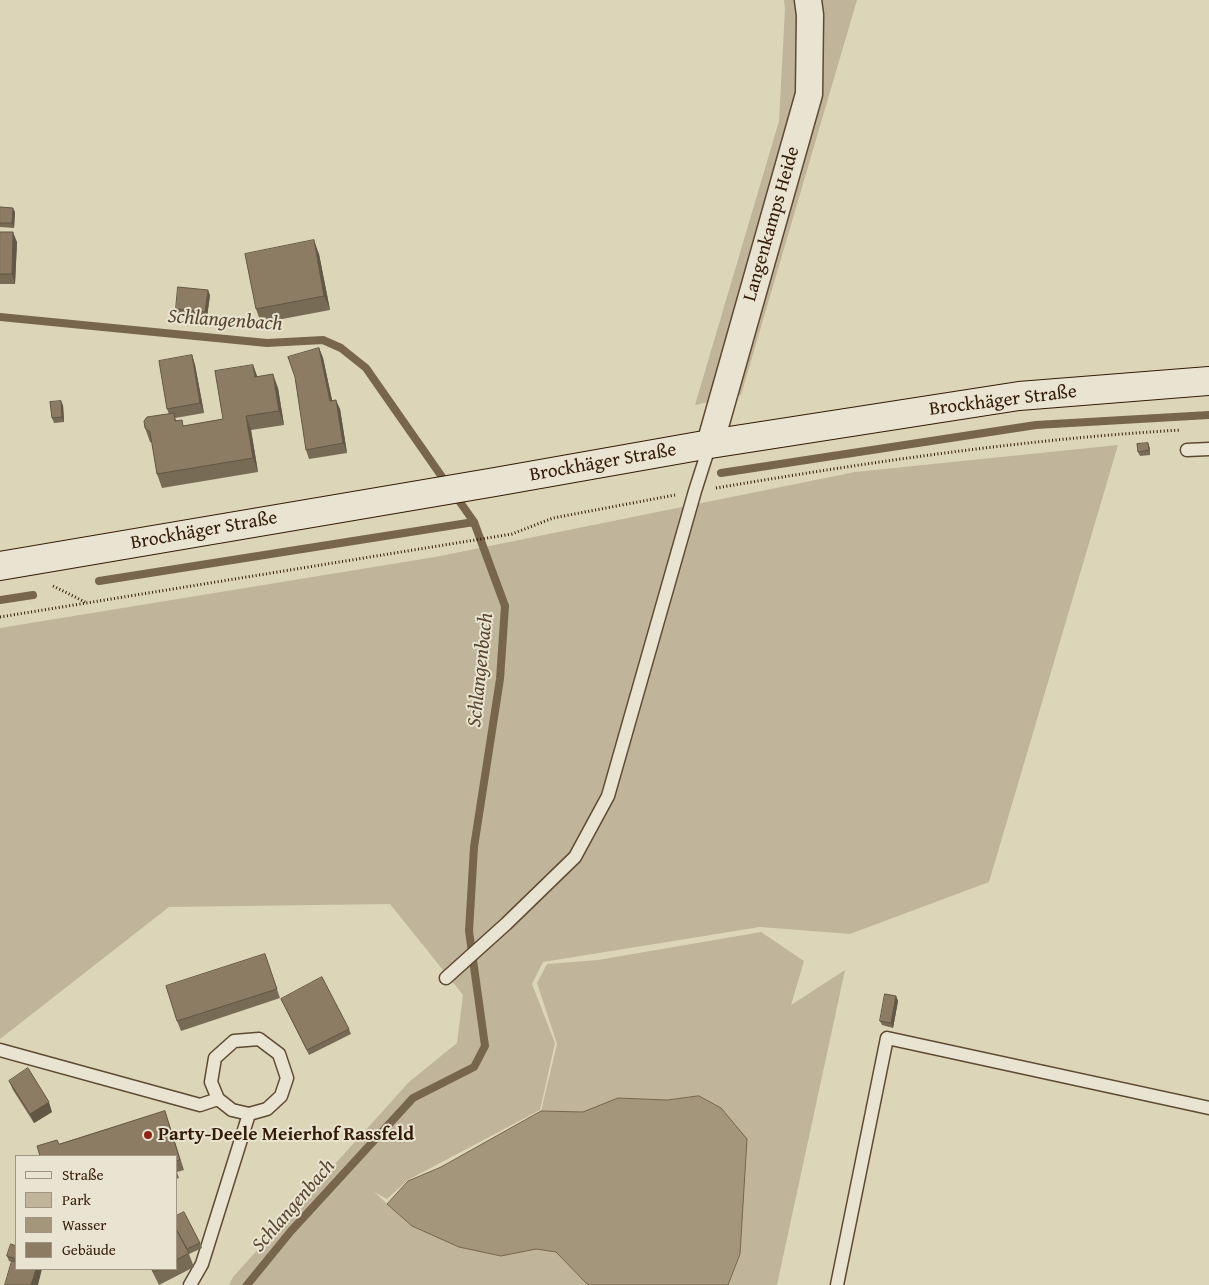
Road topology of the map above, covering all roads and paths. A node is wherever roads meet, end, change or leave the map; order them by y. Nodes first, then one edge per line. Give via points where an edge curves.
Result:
1 (808, 0) edge
2 (1209, 381) edge
3 (1189, 430) dead end
4 (710, 444) junction
5 (1209, 449) edge
6 (1187, 450) dead end
7 (695, 491) junction
8 (0, 566) edge
9 (0, 617) edge
10 (446, 978) dead end
11 (0, 1050) edge
12 (218, 1099) junction
13 (1209, 1108) edge
14 (249, 1114) junction
15 (190, 1285) edge
16 (836, 1285) edge

1 - 4 street, Langenkamps Heide via 809,94
2 - 4 main road, Brockhäger Straße via 1018,396
3 - 7 path via 1036,442 856,464
4 - 7 lane
4 - 8 main road, Brockhäger Straße
5 - 6 lane
7 - 9 path via 552,518 512,534
7 - 10 lane via 608,796 575,857
11 - 12 lane via 200,1105
12 - 14 lane via 232,1110
12 - 14 lane via 211,1082 216,1058 234,1041 259,1039 280,1054 287,1078 281,1096 267,1109
13 - 16 lane via 887,1038
14 - 15 lane via 202,1264

